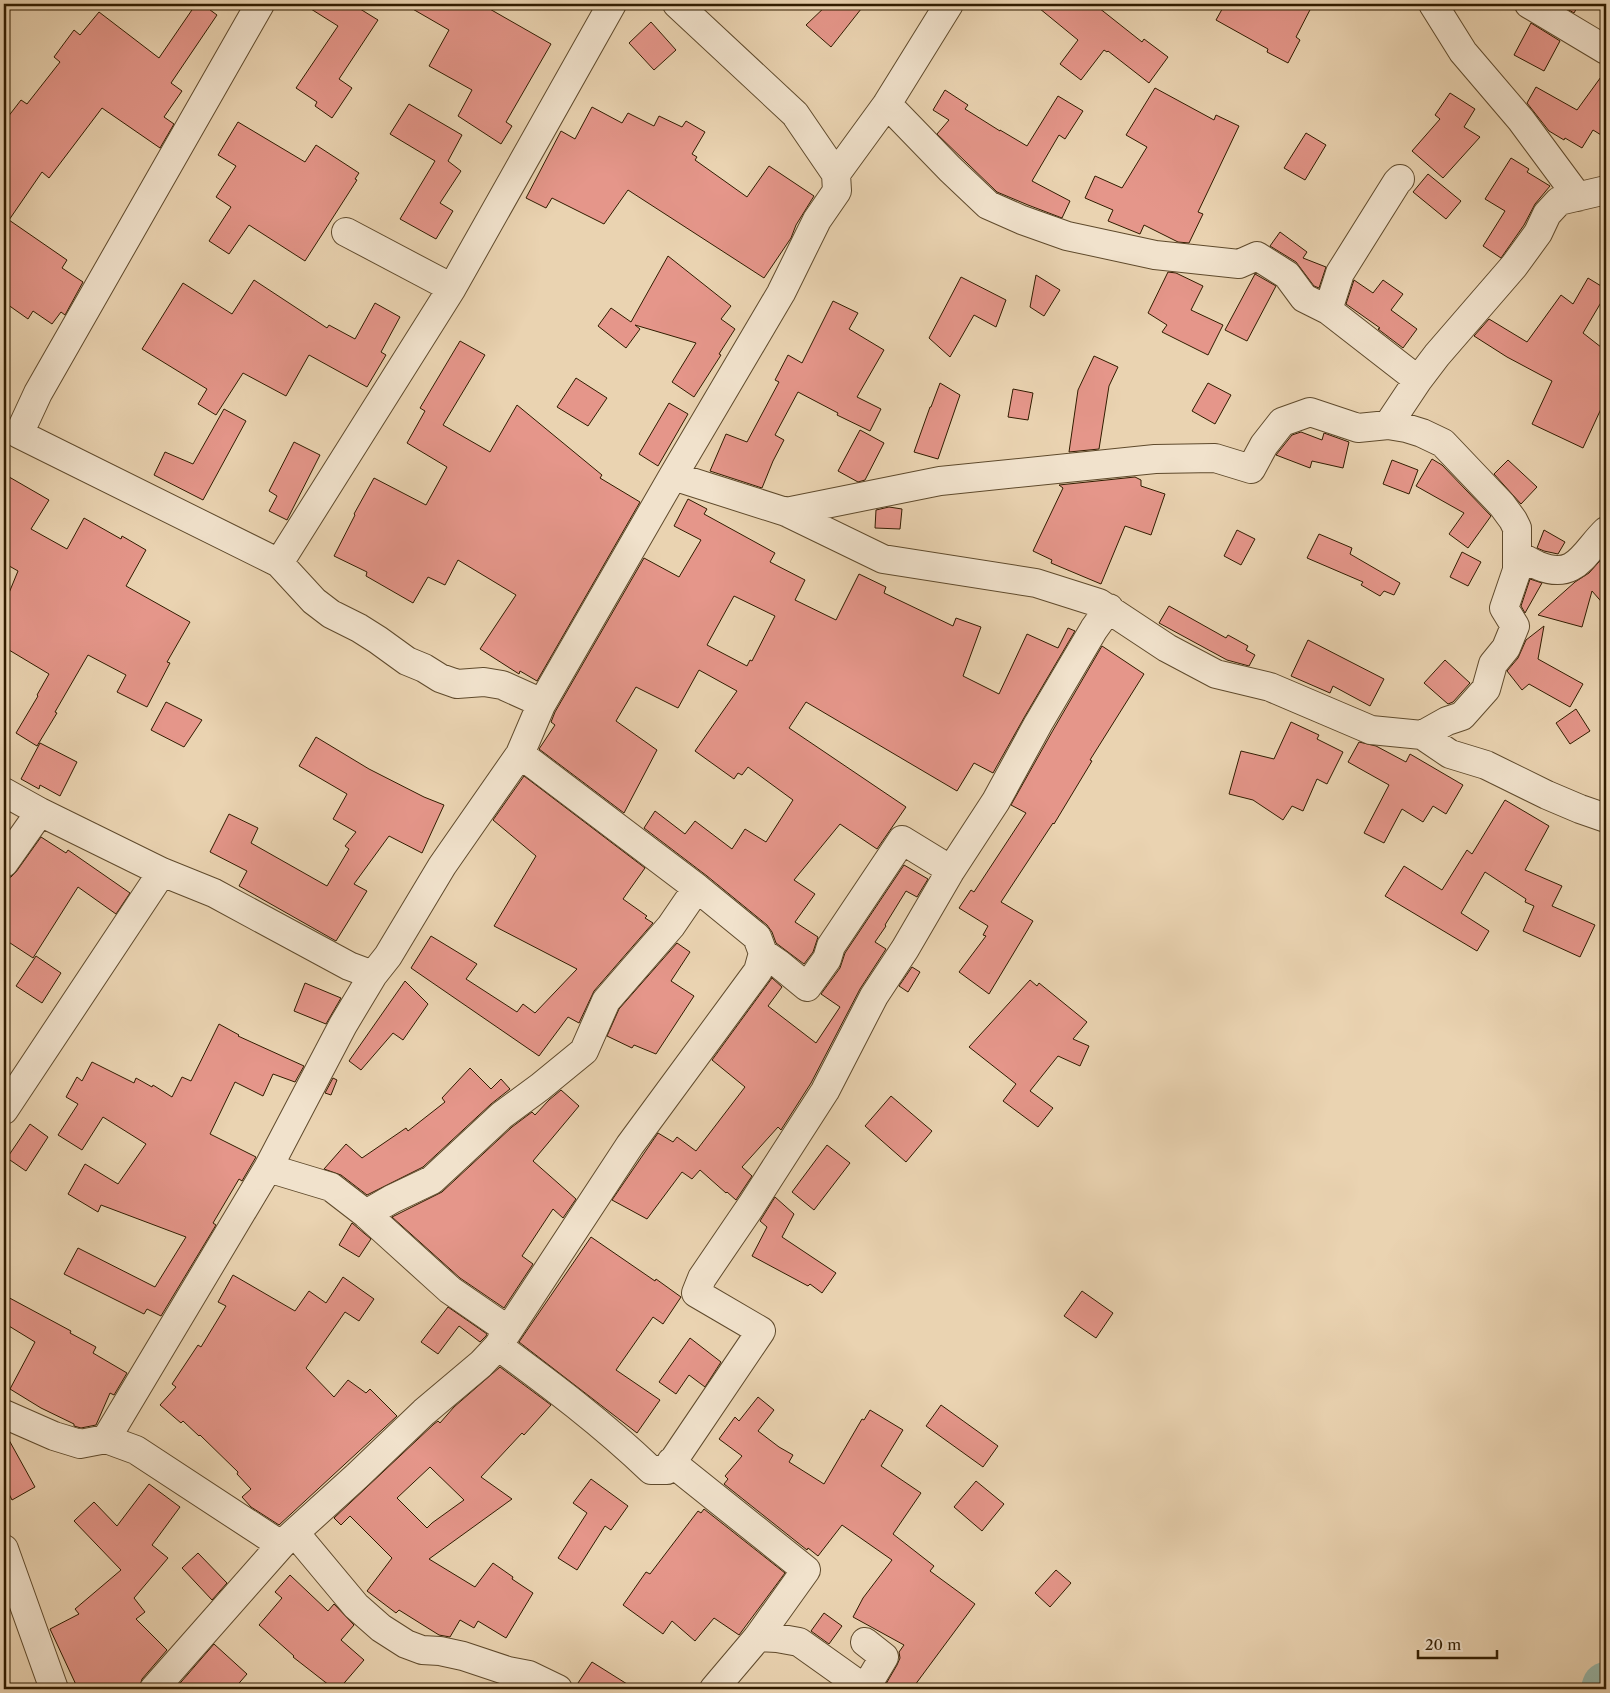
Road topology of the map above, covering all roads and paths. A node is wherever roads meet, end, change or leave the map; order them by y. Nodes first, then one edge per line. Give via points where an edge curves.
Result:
1 (260, 4) edge
2 (612, 4) edge
3 (677, 4) edge
4 (949, 4) edge
5 (1433, 4) edge
6 (1528, 4) edge
7 (1606, 50) edge
8 (887, 104) junction
9 (836, 174) junction
10 (1400, 179) dead end
11 (1606, 190) edge
12 (1578, 197) junction
13 (346, 232) dead end
14 (452, 288) junction
15 (1328, 310) junction
16 (1418, 380) junction
17 (1388, 425) junction
18 (672, 476) junction
19 (786, 512) junction
20 (1606, 531) edge
21 (1517, 555) junction
22 (279, 563) junction
23 (1109, 608) junction
24 (542, 702) junction
25 (1422, 735) junction
26 (520, 754) junction
27 (4, 792) edge
28 (40, 812) junction
29 (1606, 818) edge
30 (4, 863) edge
31 (951, 870) junction
32 (162, 872) junction
33 (697, 888) junction
34 (763, 953) junction
35 (373, 975) junction
36 (4, 1110) edge
37 (268, 1168) junction
38 (366, 1214) junction
39 (503, 1338) junction
40 (4, 1414) edge
41 (106, 1439) junction
42 (672, 1462) junction
43 (288, 1539) junction
44 (4, 1549) edge
45 (758, 1637) junction
46 (865, 1642) dead end
47 (54, 1689) edge
48 (154, 1689) edge
49 (558, 1689) edge
50 (714, 1689) edge
51 (865, 1689) edge

1 - 22 street via 38,393 19,434
2 - 14 street
3 - 9 street via 794,114
4 - 8 street
5 - 12 street via 1463,52 1521,120
6 - 7 street
8 - 9 street
8 - 15 street via 988,205 1067,236 1155,255 1239,264 1257,256 1287,274 1304,298
9 - 18 street via 837,191 817,220 781,293
10 - 15 street via 1340,273
11 - 12 street
12 - 16 street via 1559,201 1547,214 1538,233 1514,266
13 - 14 street
14 - 22 street
15 - 16 street
16 - 17 street
17 - 19 street via 1358,428 1310,412 1282,422 1251,469 1215,458 1155,459 940,481
17 - 21 street via 1422,433 1443,443 1513,520 1517,528
18 - 19 street
18 - 24 street
19 - 23 street via 883,559 1036,583
20 - 21 street via 1570,568 1556,571
21 - 25 street via 1517,570 1504,608 1515,626 1506,648 1493,664 1486,689 1462,716
22 - 24 street via 314,601 407,661 457,684 484,682 502,685
23 - 25 street via 1167,648 1216,674 1270,687 1371,730
23 - 31 street via 1094,628 996,801
24 - 26 street
25 - 29 street via 1450,754 1486,765 1547,795
26 - 33 street
26 - 35 street via 442,866 388,956
27 - 28 street
28 - 30 street
28 - 32 street
31 - 34 street via 902,840 807,987
31 - 42 street via 874,996 825,1091 702,1278 696,1293 761,1331
32 - 35 street via 214,893
32 - 36 street
33 - 34 street via 756,937
33 - 38 street via 671,926 606,1001 584,1051 502,1115 432,1180
34 - 39 street via 758,971 630,1145
35 - 37 street
37 - 38 street via 331,1187
37 - 41 street
38 - 39 street
39 - 42 street via 651,1470 667,1470
39 - 43 street via 481,1364 424,1412
40 - 41 street via 80,1444
41 - 43 street via 136,1450
42 - 45 street via 806,1570
43 - 48 street
43 - 49 street via 356,1606 406,1644 529,1675
44 - 47 street
45 - 50 street
45 - 51 street via 799,1642
46 - 51 street via 884,1657

